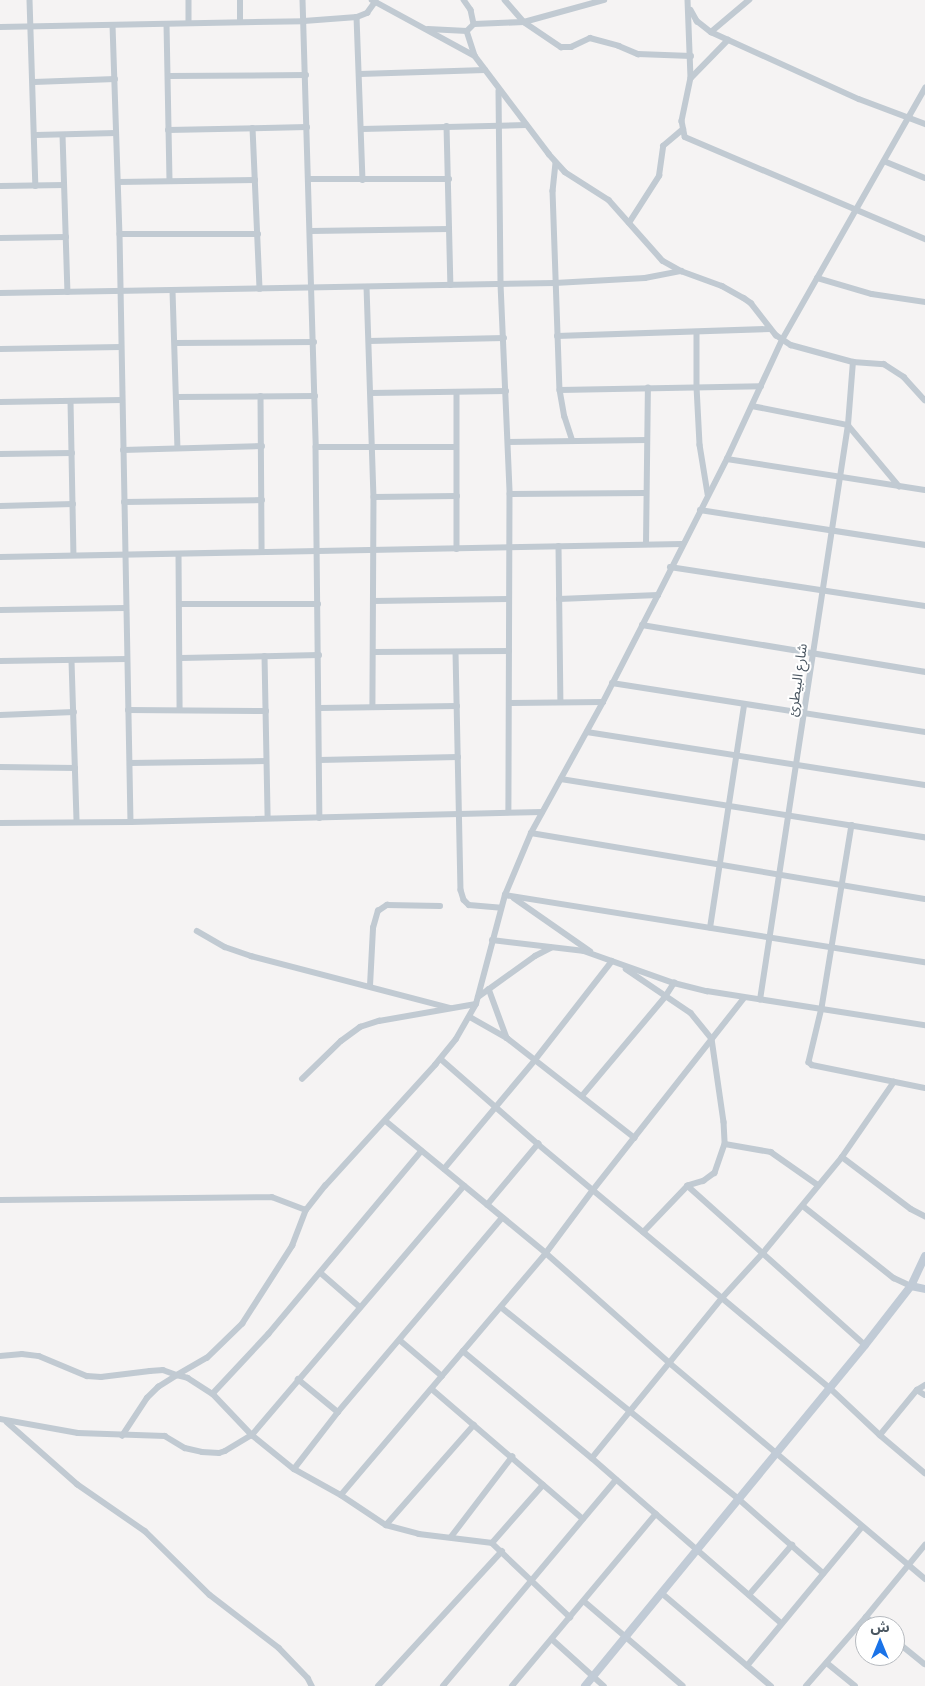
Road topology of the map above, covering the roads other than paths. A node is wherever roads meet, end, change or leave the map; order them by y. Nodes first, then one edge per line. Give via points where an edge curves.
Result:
1 (30, 0) edge
2 (189, 0) edge
3 (240, 0) edge
4 (303, 0) edge
5 (464, 0) edge
6 (505, 0) edge
7 (604, 0) edge
8 (688, 0) edge
9 (749, 0) edge
10 (374, 1) edge
11 (690, 8) junction
12 (357, 17) junction
13 (304, 21) junction
14 (240, 22) junction
15 (524, 22) junction
16 (189, 23) junction
17 (167, 24) junction
18 (474, 24) junction
19 (113, 25) junction
20 (0, 27) edge
21 (30, 27) junction
22 (424, 28) junction
23 (467, 31) junction
24 (711, 32) junction
25 (728, 40) junction
26 (475, 56) junction
27 (691, 56) junction
28 (485, 70) junction
29 (360, 74) junction
30 (306, 75) junction
31 (168, 76) junction
32 (691, 78) junction
33 (115, 80) junction
34 (34, 82) junction
35 (925, 88) edge
36 (499, 91) junction
37 (909, 117) junction
38 (925, 124) edge
39 (500, 125) junction
40 (526, 125) junction
41 (448, 126) junction
42 (307, 127) junction
43 (252, 128) junction
44 (362, 129) junction
45 (682, 129) junction
46 (168, 130) junction
47 (116, 133) junction
48 (36, 135) junction
49 (63, 135) junction
50 (884, 161) junction
51 (556, 163) junction
52 (925, 178) edge
53 (308, 179) junction
54 (449, 179) junction
55 (255, 180) junction
56 (363, 180) junction
57 (170, 181) junction
58 (118, 182) junction
59 (64, 185) junction
60 (0, 186) edge
61 (36, 186) junction
62 (855, 211) junction
63 (629, 223) junction
64 (450, 230) junction
65 (311, 231) junction
66 (120, 234) junction
67 (258, 234) junction
68 (66, 237) junction
69 (0, 238) edge
70 (925, 239) edge
71 (681, 271) junction
72 (817, 278) junction
73 (555, 283) junction
74 (501, 284) junction
75 (451, 285) junction
76 (367, 287) junction
77 (313, 288) junction
78 (260, 289) junction
79 (173, 291) junction
80 (68, 292) junction
81 (120, 292) junction
82 (0, 293) edge
83 (925, 302) edge
84 (770, 329) junction
85 (697, 333) junction
86 (557, 336) junction
87 (504, 338) junction
88 (782, 340) junction
89 (369, 341) junction
90 (314, 342) junction
91 (175, 343) junction
92 (121, 347) junction
93 (0, 349) edge
94 (853, 362) junction
95 (760, 386) junction
96 (697, 387) junction
97 (648, 388) junction
98 (560, 390) junction
99 (506, 391) junction
100 (456, 392) junction
101 (371, 393) junction
102 (261, 396) junction
103 (315, 396) junction
104 (176, 397) junction
105 (122, 400) junction
106 (925, 400) edge
107 (70, 401) junction
108 (0, 402) edge
109 (752, 406) junction
110 (848, 425) junction
111 (647, 440) junction
112 (573, 441) junction
113 (508, 442) junction
114 (262, 446) junction
115 (373, 447) junction
116 (456, 447) junction
117 (178, 448) junction
118 (316, 448) junction
119 (123, 450) junction
120 (72, 453) junction
121 (0, 454) edge
122 (726, 459) junction
123 (840, 478) junction
124 (899, 486) junction
125 (925, 490) edge
126 (646, 493) junction
127 (510, 494) junction
128 (708, 494) junction
129 (456, 496) junction
130 (374, 498) junction
131 (262, 500) junction
132 (124, 502) junction
133 (73, 504) junction
134 (0, 506) edge
135 (700, 510) junction
136 (832, 530) junction
137 (646, 544) junction
138 (682, 544) junction
139 (925, 545) edge
140 (559, 546) junction
141 (508, 547) junction
142 (457, 548) junction
143 (373, 550) junction
144 (318, 551) junction
145 (262, 552) junction
146 (74, 554) junction
147 (125, 554) junction
148 (179, 554) junction
149 (0, 557) edge
150 (670, 567) junction
151 (822, 590) junction
152 (658, 595) junction
153 (508, 599) junction
154 (559, 599) junction
155 (372, 601) junction
156 (180, 604) junction
157 (318, 604) junction
158 (925, 606) edge
159 (126, 608) junction
160 (0, 610) edge
161 (642, 625) junction
162 (509, 651) junction
163 (374, 652) junction
164 (456, 652) junction
165 (813, 654) junction
166 (319, 655) junction
167 (265, 656) junction
168 (180, 658) junction
169 (127, 659) junction
170 (0, 661) edge
171 (72, 661) junction
172 (925, 672) edge
173 (612, 683) junction
174 (561, 702) junction
175 (603, 702) junction
176 (511, 703) junction
177 (744, 705) junction
178 (457, 706) junction
179 (320, 708) junction
180 (373, 708) junction
181 (128, 710) junction
182 (180, 710) junction
183 (266, 711) junction
184 (74, 712) junction
185 (806, 713) junction
186 (0, 714) edge
187 (587, 732) junction
188 (925, 732) edge
189 (458, 757) junction
190 (738, 757) junction
191 (319, 760) junction
192 (266, 761) junction
193 (130, 764) junction
194 (797, 765) junction
195 (0, 767) edge
196 (75, 768) junction
197 (561, 779) junction
198 (925, 785) edge
199 (728, 807) junction
200 (509, 812) junction
201 (542, 812) junction
202 (458, 814) junction
203 (788, 816) junction
204 (268, 818) junction
205 (320, 818) junction
206 (77, 822) junction
207 (131, 822) junction
208 (0, 823) edge
209 (852, 825) junction
210 (531, 833) junction
211 (925, 838) edge
212 (720, 866) junction
213 (778, 876) junction
214 (842, 886) junction
215 (505, 895) junction
216 (512, 897) junction
217 (925, 899) edge
218 (440, 906) dead end
219 (501, 908) junction
220 (710, 928) junction
221 (197, 931) dead end
222 (768, 937) junction
223 (492, 940) junction
224 (553, 947) junction
225 (832, 947) junction
226 (596, 955) junction
227 (612, 961) junction
228 (925, 962) edge
229 (620, 965) junction
230 (674, 983) junction
231 (370, 986) junction
232 (489, 989) junction
233 (478, 997) junction
234 (665, 997) junction
235 (744, 998) junction
236 (760, 1000) junction
237 (476, 1004) junction
238 (450, 1008) junction
239 (822, 1008) junction
240 (470, 1017) junction
241 (925, 1025) edge
242 (507, 1038) junction
243 (712, 1039) junction
244 (441, 1058) junction
245 (535, 1060) junction
246 (302, 1079) dead end
247 (894, 1082) junction
248 (925, 1088) edge
249 (582, 1096) junction
250 (495, 1107) junction
251 (386, 1121) junction
252 (635, 1138) junction
253 (538, 1144) junction
254 (725, 1144) junction
255 (422, 1151) junction
256 (842, 1158) junction
257 (444, 1169) junction
258 (818, 1185) junction
259 (464, 1186) junction
260 (688, 1186) junction
261 (593, 1190) junction
262 (0, 1200) edge
263 (487, 1205) junction
264 (803, 1206) junction
265 (306, 1210) junction
266 (925, 1216) edge
267 (502, 1218) junction
268 (644, 1232) junction
269 (546, 1253) junction
270 (763, 1254) junction
271 (925, 1256) edge
272 (321, 1273) junction
273 (911, 1286) junction
274 (925, 1289) edge
275 (722, 1298) junction
276 (360, 1307) junction
277 (501, 1307) junction
278 (401, 1341) junction
279 (865, 1345) junction
280 (463, 1351) junction
281 (0, 1356) edge
282 (671, 1364) junction
283 (177, 1375) junction
284 (442, 1376) junction
285 (298, 1379) junction
286 (925, 1385) edge
287 (830, 1388) junction
288 (432, 1389) junction
289 (917, 1390) junction
290 (213, 1394) junction
291 (925, 1396) edge
292 (338, 1412) junction
293 (630, 1413) junction
294 (2, 1420) edge
295 (474, 1425) junction
296 (252, 1435) junction
297 (880, 1435) junction
298 (122, 1436) junction
299 (777, 1454) junction
300 (512, 1457) junction
301 (592, 1458) junction
302 (294, 1469) junction
303 (925, 1473) edge
304 (616, 1480) junction
305 (543, 1485) junction
306 (341, 1495) junction
307 (740, 1500) junction
308 (656, 1514) junction
309 (583, 1519) junction
310 (386, 1526) junction
311 (862, 1527) junction
312 (451, 1537) junction
313 (492, 1543) junction
314 (792, 1545) junction
315 (925, 1545) edge
316 (698, 1550) junction
317 (502, 1551) junction
318 (908, 1565) junction
319 (823, 1573) junction
320 (925, 1579) edge
321 (532, 1580) junction
322 (662, 1594) junction
323 (749, 1595) junction
324 (584, 1601) junction
325 (867, 1616) edge
326 (570, 1617) junction
327 (781, 1623) junction
328 (855, 1630) edge
329 (626, 1636) junction
330 (552, 1639) junction
331 (905, 1648) edge
332 (827, 1662) junction
333 (925, 1664) edge
334 (746, 1666) junction
335 (593, 1676) junction
336 (312, 1686) edge
337 (378, 1686) edge
338 (443, 1686) edge
339 (512, 1686) edge
340 (585, 1686) edge
341 (604, 1686) edge
342 (682, 1686) edge
343 (771, 1686) edge
344 (806, 1686) edge
345 (855, 1686) edge

1 - 21 street
2 - 16 street
3 - 14 street
4 - 13 street
5 - 18 street
6 - 15 street
7 - 15 street
8 - 11 street
9 - 24 street
10 - 12 street via 366,14
10 - 22 street
11 - 24 street via 697,21
11 - 27 street
12 - 13 street
12 - 29 street
13 - 14 street
13 - 30 street
14 - 16 street
15 - 18 street
15 - 27 street via 561,47 571,47 590,38 638,54
16 - 17 street
17 - 19 street
17 - 31 street
18 - 23 street
19 - 21 street
19 - 33 street
20 - 21 street
21 - 34 street
22 - 23 street
22 - 26 street
23 - 26 street
24 - 25 street
25 - 32 street
25 - 37 street via 859,99
26 - 28 street
27 - 32 street
28 - 29 street
28 - 36 street
29 - 44 street
30 - 31 street
30 - 42 street
31 - 46 street
32 - 45 street
33 - 34 street
33 - 47 street
34 - 48 street
35 - 37 street
36 - 39 street
36 - 40 street
37 - 38 street
37 - 50 street
39 - 40 street
39 - 41 street
39 - 74 street
40 - 51 street
41 - 44 street
41 - 54 street
42 - 43 street
42 - 53 street
43 - 46 street
43 - 55 street
44 - 56 street
45 - 62 street via 689,139
45 - 63 street via 662,146 659,176
46 - 57 street
47 - 49 street
47 - 58 street
48 - 49 street
48 - 61 street
49 - 59 street
50 - 52 street
50 - 62 street
51 - 63 street via 609,200
51 - 73 street via 553,191
53 - 56 street
53 - 65 street
54 - 56 street
54 - 64 street
55 - 57 street
55 - 67 street
57 - 58 street
58 - 66 street
59 - 61 street
59 - 68 street
60 - 61 street
62 - 70 street
62 - 72 street
63 - 71 street via 663,261
64 - 65 street
64 - 75 street
65 - 77 street
66 - 67 street
66 - 81 street
67 - 78 street
68 - 69 street
68 - 80 street
71 - 73 street via 645,278
71 - 84 street via 744,298
72 - 83 street via 872,294
72 - 88 street
73 - 74 street
73 - 86 street
74 - 75 street
74 - 87 street
75 - 76 street
76 - 77 street
76 - 89 street
77 - 78 street
77 - 90 street
78 - 79 street
79 - 81 street
79 - 91 street
80 - 81 street
80 - 82 street
81 - 92 street
84 - 85 street
84 - 88 street
85 - 86 street
85 - 96 street
86 - 98 street
87 - 89 street
87 - 99 street
88 - 94 street via 796,347
88 - 95 street
89 - 101 street
90 - 91 street
90 - 103 street
91 - 104 street
92 - 93 street
92 - 105 street
94 - 106 street via 885,365 904,377
94 - 110 street, شارع البيطرئ
95 - 96 street
95 - 109 street
96 - 97 street
96 - 128 street via 701,459
97 - 98 street
97 - 111 street
98 - 112 street
99 - 100 street
99 - 113 street
100 - 101 street
100 - 116 street
101 - 115 street
102 - 103 street
102 - 104 street
102 - 114 street
103 - 118 street
104 - 117 street
105 - 107 street
105 - 119 street
107 - 108 street
107 - 120 street
109 - 110 street
109 - 122 street
110 - 123 street, شارع البيطرئ
110 - 124 street
111 - 112 street
111 - 126 street
112 - 113 street
113 - 127 street
114 - 117 street
114 - 131 street
115 - 116 street
115 - 118 street
115 - 130 street
116 - 129 street
117 - 119 street
118 - 144 street
119 - 132 street
120 - 121 street
120 - 133 street
122 - 123 street
122 - 128 street
123 - 124 street
123 - 136 street, شارع البيطرئ
124 - 125 street
126 - 127 street
126 - 137 street
127 - 141 street
128 - 135 street
129 - 130 street
129 - 142 street
130 - 143 street
131 - 132 street
131 - 145 street
132 - 147 street
133 - 134 street
133 - 146 street
135 - 136 street
135 - 138 street
136 - 139 street
136 - 151 street, شارع البيطرئ
137 - 138 street
137 - 140 street
138 - 150 street
140 - 141 street
140 - 154 street
141 - 142 street
141 - 153 street
142 - 143 street
143 - 144 street
143 - 155 street
144 - 145 street
144 - 157 street
145 - 148 street
146 - 147 street
146 - 149 street
147 - 148 street
147 - 159 street
148 - 156 street
150 - 151 street
150 - 152 street
151 - 158 street
151 - 165 street, شارع البيطرئ
152 - 154 street
152 - 161 street
153 - 155 street
153 - 162 street
154 - 174 street
155 - 163 street
156 - 157 street
156 - 168 street
157 - 166 street
159 - 160 street
159 - 169 street
161 - 165 street
161 - 173 street
162 - 164 street
162 - 176 street
163 - 164 street
163 - 180 street
164 - 178 street
165 - 172 street
165 - 185 street, شارع البيطرئ
166 - 167 street
166 - 179 street
167 - 168 street
167 - 183 street
168 - 182 street
169 - 171 street
169 - 181 street
170 - 171 street
171 - 184 street
173 - 175 street
173 - 177 street
174 - 175 street
174 - 176 street
175 - 187 street
176 - 200 street
177 - 185 street
177 - 190 street
178 - 180 street
178 - 189 street
179 - 180 street
179 - 191 street
181 - 182 street
181 - 193 street
182 - 183 street
183 - 192 street
184 - 186 street
184 - 196 street
185 - 188 street
185 - 194 street, شارع البيطرئ
187 - 190 street
187 - 197 street
189 - 191 street
189 - 202 street
190 - 194 street
190 - 199 street
191 - 205 street
192 - 193 street
192 - 204 street
193 - 207 street
194 - 198 street
194 - 203 street, شارع البيطرئ
195 - 196 street
196 - 206 street
197 - 199 street
197 - 201 street
199 - 203 street
199 - 212 street
200 - 201 street
200 - 202 street
201 - 210 street
202 - 205 street
202 - 219 street via 463,898 471,906
203 - 209 street
203 - 213 street, شارع البيطرئ
204 - 205 street
204 - 207 street
206 - 207 street
206 - 208 street
209 - 211 street
209 - 214 street
210 - 212 street
210 - 215 street
212 - 213 street
212 - 220 street
213 - 214 street
213 - 222 street, شارع البيطرئ
214 - 217 street
214 - 225 street
215 - 216 street
215 - 219 street
216 - 220 street
216 - 226 street
218 - 231 street via 387,906 378,911 373,928
219 - 223 street
220 - 222 street
221 - 231 street via 225,947 251,956
222 - 225 street
222 - 236 street, شارع البيطرئ
223 - 224 street
223 - 233 street
224 - 226 street
224 - 232 street
225 - 228 street
225 - 239 street
226 - 227 street
227 - 229 street
227 - 245 street
229 - 230 street
229 - 234 street
230 - 234 street
230 - 235 street
231 - 238 street
232 - 233 street
232 - 242 street
233 - 237 street
234 - 243 street via 694,1016
234 - 249 street
235 - 236 street
235 - 243 street
236 - 239 street
237 - 238 street
237 - 240 street
238 - 246 street via 360,1027
239 - 241 street
239 - 247 street via 810,1064
240 - 242 street
240 - 244 street
242 - 245 street
243 - 252 street
243 - 254 street
244 - 250 street
244 - 251 street
245 - 249 street
245 - 250 street
247 - 248 street
247 - 256 street
249 - 252 street
250 - 253 street
250 - 257 street
251 - 255 street
251 - 265 street
252 - 261 street
253 - 261 street
253 - 263 street
254 - 258 street via 771,1152
254 - 260 street via 715,1173
255 - 257 street
255 - 272 street
256 - 258 street
256 - 266 street
257 - 259 street
258 - 264 street
259 - 263 street
259 - 276 street
260 - 268 street
260 - 270 street
261 - 268 street
261 - 269 street
262 - 265 street via 272,1196
263 - 267 street
264 - 270 street
264 - 273 street via 894,1278
265 - 283 street via 292,1246 242,1324 216,1351
267 - 269 street
267 - 278 street
268 - 275 street
269 - 277 street
269 - 282 street
270 - 275 street
270 - 279 street
271 - 273 main road
272 - 276 street
272 - 290 street
273 - 274 main road
273 - 279 main road
275 - 282 street
275 - 287 street
276 - 285 street
277 - 280 street
277 - 293 street
278 - 284 street
278 - 292 street
279 - 287 main road
280 - 284 street
280 - 301 street
281 - 283 street via 39,1356 87,1376 157,1370
282 - 293 street
282 - 299 street
283 - 290 street
283 - 298 street via 147,1398
284 - 288 street
285 - 292 street
285 - 296 street
286 - 289 street
287 - 297 street
287 - 299 main road
288 - 295 street
288 - 306 street
289 - 291 street
289 - 297 street
290 - 296 street
292 - 302 street
293 - 301 street
293 - 307 street
294 - 298 street via 78,1434
294 - 336 street via 77,1484 145,1531 210,1595 279,1648
295 - 300 street
295 - 310 street
296 - 298 street via 222,1452 210,1454 185,1448 165,1436
296 - 302 street
297 - 303 street
299 - 307 main road
299 - 311 street
300 - 305 street
300 - 312 street
301 - 304 street
302 - 306 street
304 - 308 street
304 - 309 street
305 - 309 street
305 - 313 street
306 - 310 street
307 - 314 street
307 - 316 main road
308 - 316 street
308 - 324 street
309 - 321 street
310 - 312 street
311 - 318 street
311 - 319 street
312 - 313 street
313 - 317 street
314 - 319 street
314 - 323 street
315 - 318 street
316 - 322 main road
316 - 323 street
317 - 321 street
317 - 337 street
318 - 320 street
318 - 325 street
319 - 327 street
321 - 326 street
321 - 338 street
322 - 329 main road
322 - 334 street
323 - 327 street
324 - 326 street
324 - 329 street
326 - 330 street
327 - 334 street
328 - 332 street
329 - 335 main road
329 - 342 street
330 - 335 street
330 - 339 street
331 - 333 street
332 - 344 street
332 - 345 street
334 - 343 street
335 - 340 main road
335 - 341 street

